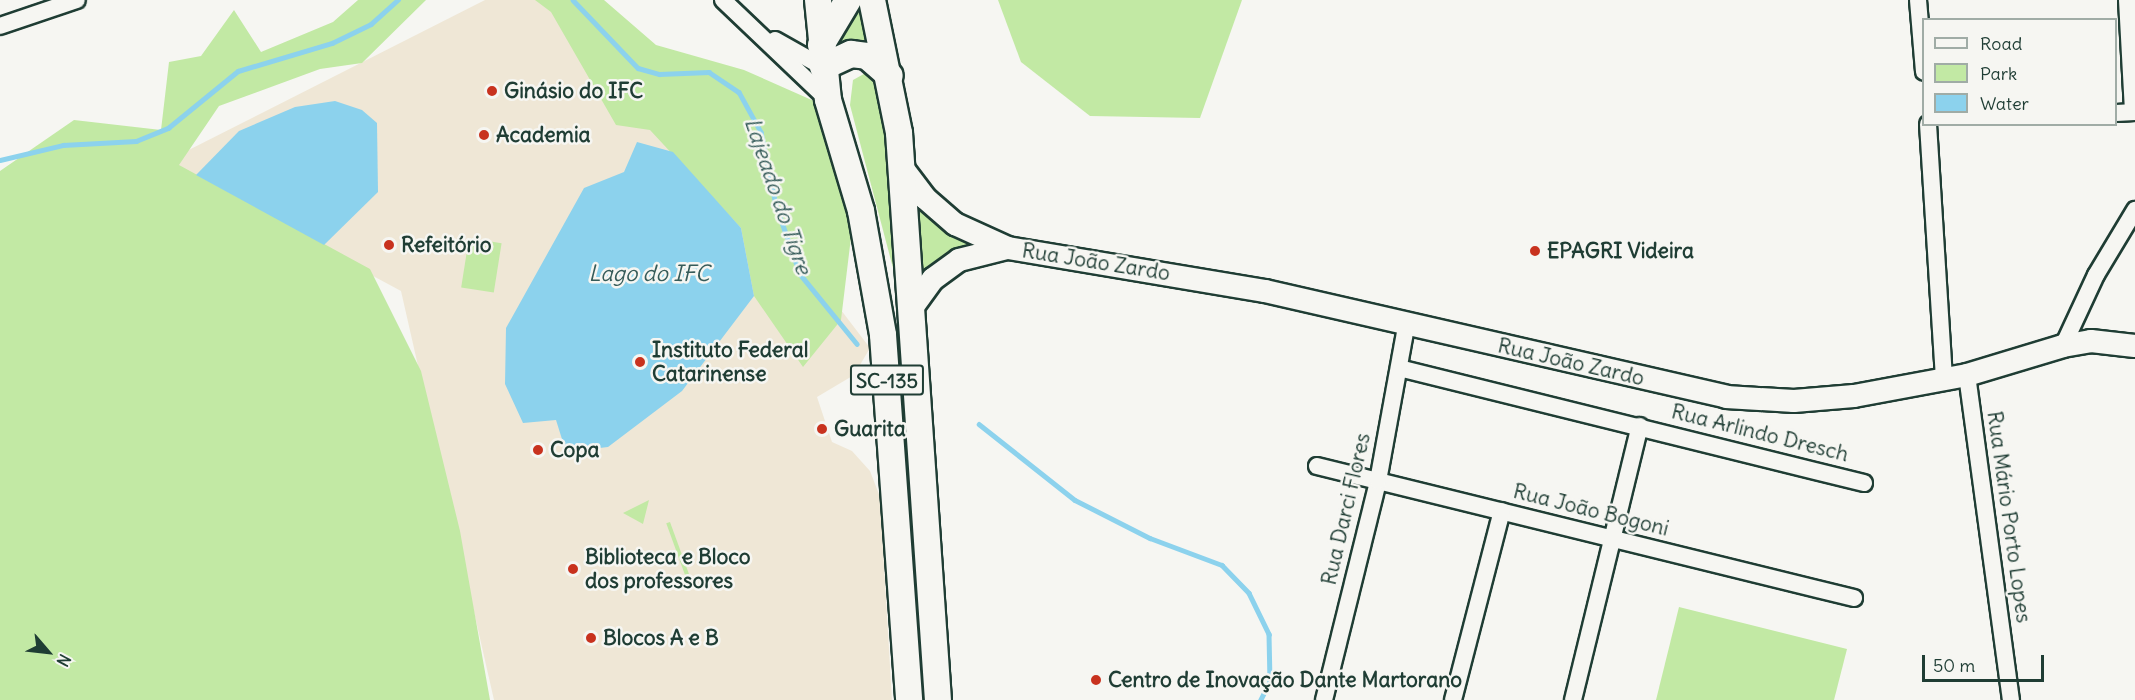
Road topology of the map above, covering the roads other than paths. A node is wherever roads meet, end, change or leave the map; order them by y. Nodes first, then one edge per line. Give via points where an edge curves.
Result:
1 (77, 0) edge
2 (723, 0) edge
3 (818, 0) edge
4 (848, 0) edge
5 (872, 0) edge
6 (1918, 0) edge
7 (2127, 0) edge
8 (0, 26) edge
9 (754, 28) junction
10 (822, 56) junction
11 (1922, 58) edge
12 (890, 76) junction
13 (828, 100) junction
14 (2134, 112) edge
15 (2117, 113) edge
16 (1928, 126) edge
17 (901, 166) junction
18 (2135, 210) edge
19 (1008, 248) junction
20 (914, 305) junction
21 (1406, 327) junction
22 (2063, 346) junction
23 (2135, 346) edge
24 (1399, 368) junction
25 (1967, 375) junction
26 (1944, 378) junction
27 (1640, 426) junction
28 (1317, 466) dead end
29 (1378, 481) junction
30 (1864, 483) dead end
31 (1502, 511) junction
32 (1614, 539) junction
33 (1854, 598) dead end
34 (909, 700) edge
35 (938, 700) edge
36 (1324, 700) edge
37 (1453, 700) edge
38 (1573, 700) edge
39 (2011, 700) edge

1 - 8 street
2 - 9 street
3 - 10 main road, SC-135
4 - 10 main road
5 - 12 main road, SC-135
6 - 11 street
7 - 14 street
9 - 10 street
9 - 13 street
10 - 12 main road via 851,54 874,60
10 - 13 main road, SC-135
12 - 17 main road, SC-135
13 - 34 main road, SC-135 via 863,220 884,335
14 - 15 street
16 - 26 street
17 - 19 main road, Rua João Zardo via 925,198 955,224
17 - 20 main road, SC-135
18 - 22 street via 2096,275
19 - 20 main road, Rua João Zardo via 959,260 933,279
19 - 21 main road, Rua João Zardo via 1265,291
20 - 35 main road, SC-135
21 - 24 street, Rua Darci Flores
21 - 26 main road, Rua João Zardo via 1726,397 1794,401
22 - 23 main road, Rua João Zardo via 2091,341
22 - 25 main road, Rua João Zardo
24 - 27 street, Rua Arlindo Dresch
24 - 29 street, Rua Darci Flores
25 - 26 main road, Rua João Zardo
25 - 39 street, Rua Mário Porto Lopes
27 - 30 street, Rua Arlindo Dresch
27 - 32 street
28 - 29 street, Rua João Bogoni
29 - 31 street, Rua João Bogoni
29 - 36 street, Rua Darci Flores
31 - 32 street, Rua João Bogoni
31 - 37 street
32 - 33 street, Rua João Bogoni
32 - 38 street

